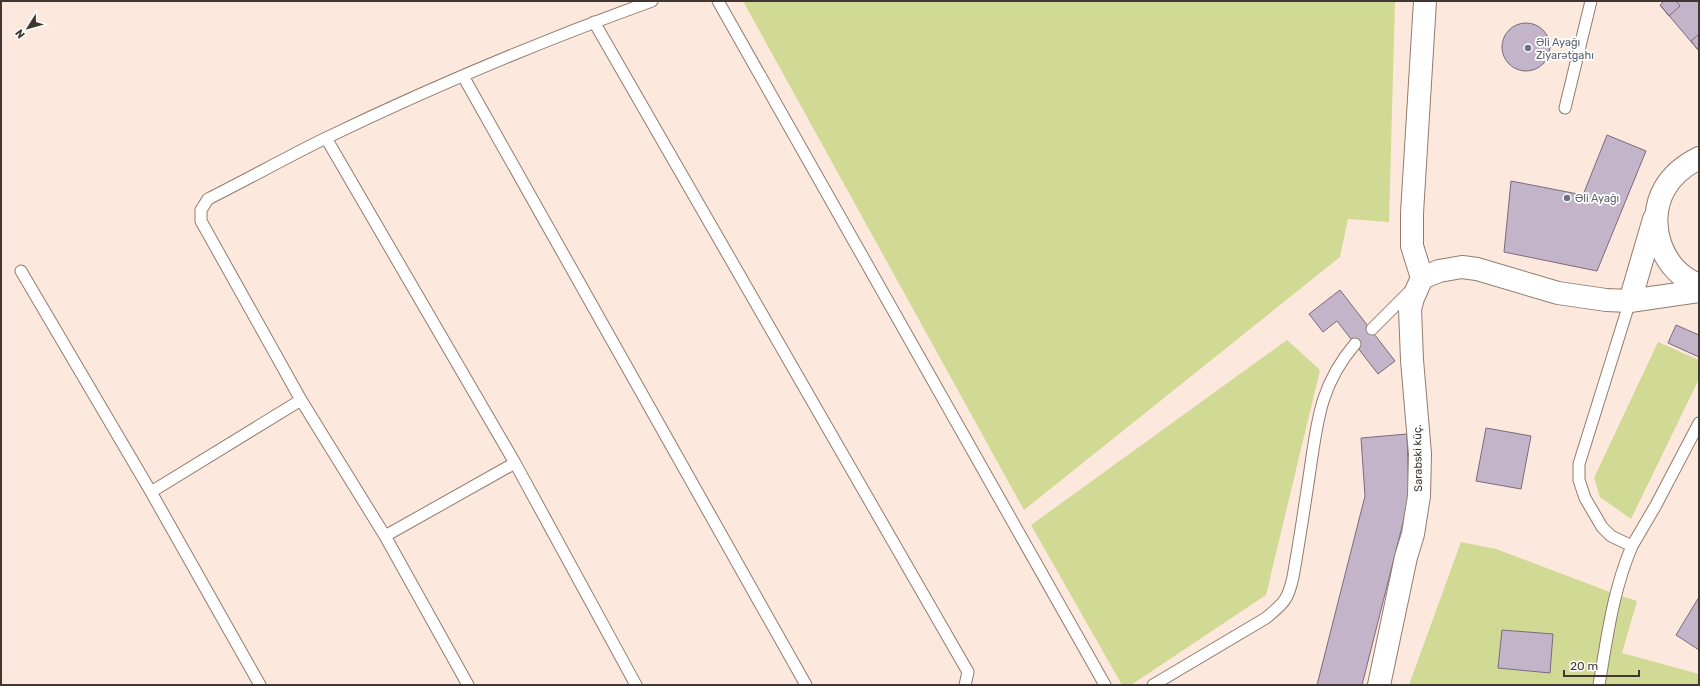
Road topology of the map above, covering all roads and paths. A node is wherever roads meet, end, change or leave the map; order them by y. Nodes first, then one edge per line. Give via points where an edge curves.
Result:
1 (652, 1) edge
2 (718, 1) edge
3 (1425, 1) edge
4 (1591, 1) edge
5 (594, 22) junction
6 (463, 76) junction
7 (1565, 108) dead end
8 (326, 138) junction
9 (1699, 158) edge
10 (1658, 203) junction
11 (21, 271) dead end
12 (1422, 278) junction
13 (1699, 285) edge
14 (1699, 291) edge
15 (1630, 301) junction
16 (1372, 329) dead end
17 (1355, 344) dead end
18 (301, 400) junction
19 (1699, 423) edge
20 (515, 463) junction
21 (151, 492) junction
22 (385, 536) junction
23 (1632, 546) junction
24 (260, 685) edge
25 (468, 685) edge
26 (636, 685) edge
27 (806, 685) edge
28 (965, 685) edge
29 (1105, 685) edge
30 (1153, 685) edge
31 (1379, 685) edge
32 (1598, 685) edge

1 - 5 lane
2 - 29 lane
3 - 12 street via 1412,213 1412,246
4 - 7 lane
5 - 6 lane
5 - 28 lane via 968,672
6 - 8 lane
6 - 27 lane
8 - 18 lane via 208,199 201,210 201,221
8 - 20 lane
9 - 10 street via 1686,164 1674,175
10 - 13 street via 1656,222 1659,241 1667,259 1680,274
10 - 15 street
11 - 21 lane
12 - 15 street via 1462,267 1565,294
12 - 16 lane
12 - 31 street, Sarabski küç. via 1410,309 1420,454 1419,496
14 - 15 street
15 - 23 lane via 1579,464 1579,480 1585,498 1602,527 1611,536
17 - 30 lane via 1333,375 1319,413 1289,594 1266,618
18 - 21 lane
18 - 22 lane
19 - 23 lane
20 - 22 lane
20 - 26 lane
21 - 24 lane
22 - 25 lane
23 - 32 lane via 1615,594

